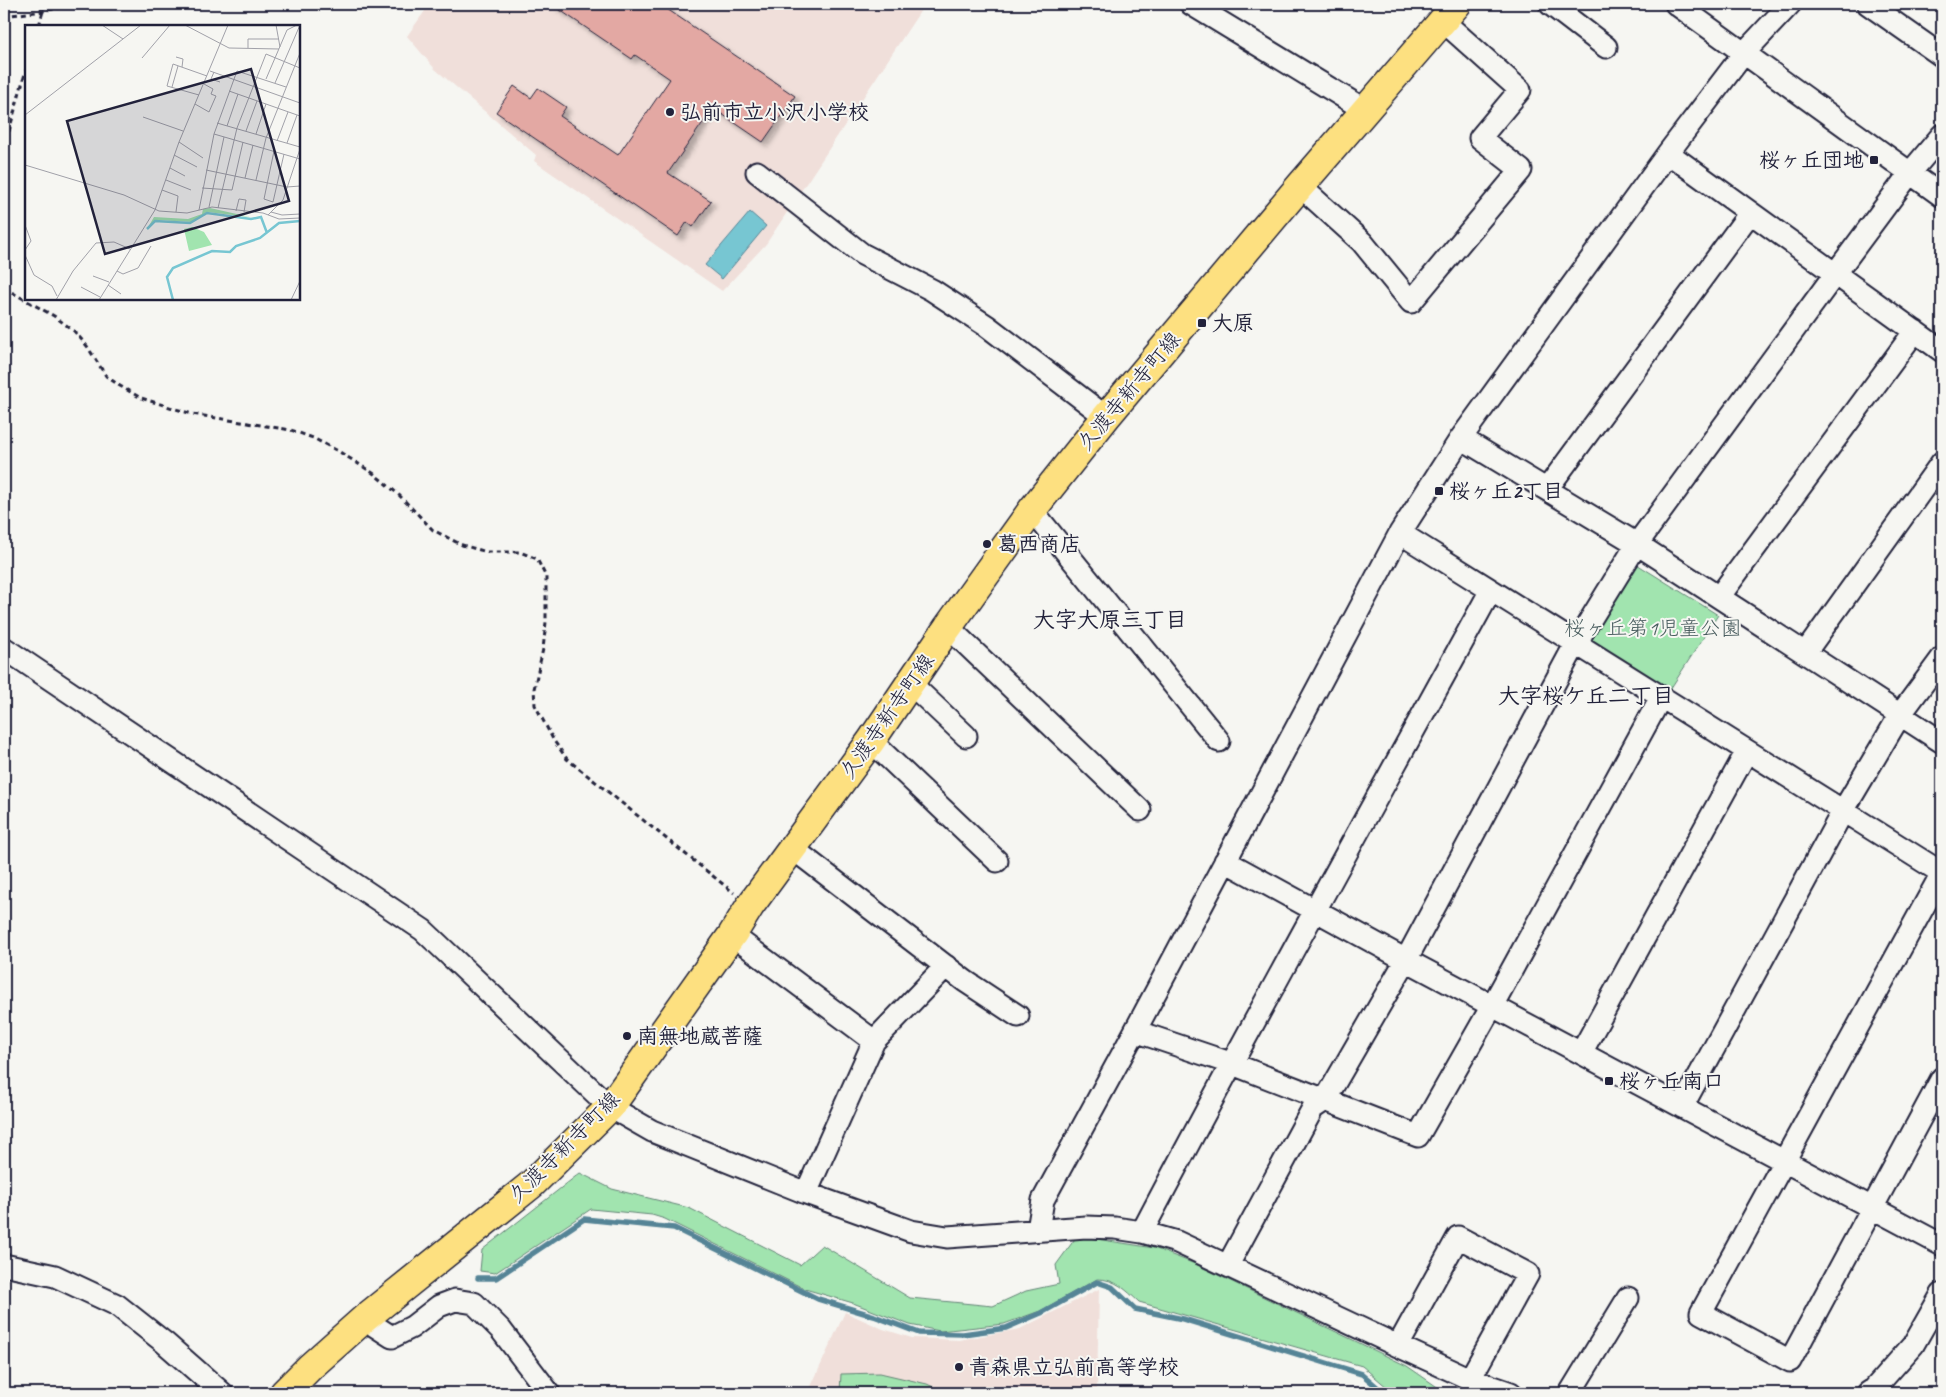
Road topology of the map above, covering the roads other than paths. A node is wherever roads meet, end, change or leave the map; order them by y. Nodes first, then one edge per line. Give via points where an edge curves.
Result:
1 (1191, 4) edge
2 (1550, 4) edge
3 (1676, 4) edge
4 (1790, 4) edge
5 (1868, 4) edge
6 (1450, 12) edge
7 (1606, 47) dead end
8 (1744, 53) junction
9 (1942, 56) edge
10 (1365, 110) junction
11 (1942, 135) edge
12 (1668, 153) junction
13 (757, 172) dead end
14 (1910, 173) junction
15 (1300, 186) junction
16 (1942, 196) edge
17 (1750, 213) junction
18 (1834, 274) junction
19 (1915, 331) junction
20 (1942, 351) edge
21 (1106, 417) junction
22 (1460, 438) junction
23 (1942, 462) edge
24 (1547, 489) junction
25 (1032, 510) junction
26 (1400, 533) junction
27 (1637, 544) junction
28 (1491, 590) junction
29 (1719, 597) junction
30 (948, 627) junction
31 (1576, 643) junction
32 (4, 648) edge
33 (1805, 653) junction
34 (1942, 658) edge
35 (910, 683) junction
36 (1661, 697) junction
37 (1900, 715) junction
38 (966, 736) dead end
39 (870, 741) junction
40 (1219, 741) dead end
41 (1942, 742) edge
42 (1747, 750) junction
43 (1140, 810) dead end
44 (1843, 810) junction
45 (792, 848) junction
46 (998, 861) dead end
47 (1226, 861) junction
48 (1942, 873) edge
49 (1316, 910) junction
50 (732, 935) junction
51 (1406, 960) junction
52 (946, 966) junction
53 (1492, 1006) junction
54 (1018, 1016) dead end
55 (1135, 1031) junction
56 (874, 1041) junction
57 (1581, 1053) junction
58 (1230, 1063) junction
59 (1942, 1078) edge
60 (1325, 1100) junction
61 (610, 1107) junction
62 (1682, 1107) junction
63 (1784, 1161) junction
64 (806, 1193) junction
65 (1873, 1208) junction
66 (1038, 1230) junction
67 (1142, 1232) junction
68 (1942, 1245) edge
69 (4, 1265) edge
70 (1228, 1266) junction
71 (1942, 1294) edge
72 (1628, 1298) dead end
73 (364, 1319) junction
74 (1398, 1346) junction
75 (1470, 1379) junction
76 (222, 1393) edge
77 (284, 1393) edge
78 (549, 1393) edge
79 (1511, 1393) edge
80 (1570, 1393) edge
81 (1868, 1393) edge

1 - 10 street
2 - 7 street
3 - 8 street
4 - 8 street
5 - 9 street
6 - 10 main road, 久渡寺新寺町線
6 - 15 street via 1520,90 1480,138 1521,170 1411,302 1362,242
8 - 12 street
8 - 14 street
10 - 15 main road, 久渡寺新寺町線
11 - 14 street
12 - 17 street
12 - 22 street
13 - 21 street via 862,254 932,290 980,321
14 - 16 street
14 - 18 street
15 - 21 main road, 久渡寺新寺町線
17 - 18 street
17 - 24 street
18 - 19 street
18 - 27 street
19 - 20 street
19 - 29 street
21 - 25 main road, 久渡寺新寺町線
22 - 24 street
22 - 26 street
23 - 33 street
24 - 27 street
25 - 30 main road, 久渡寺新寺町線
25 - 40 street
26 - 28 street
26 - 47 street
27 - 29 street
27 - 31 street
28 - 31 street
28 - 49 street
29 - 33 street
30 - 35 main road, 久渡寺新寺町線
30 - 43 street
31 - 36 street
31 - 51 street
32 - 61 street via 423,930
33 - 37 street
34 - 37 street
35 - 38 street
35 - 39 main road, 久渡寺新寺町線
36 - 42 street
36 - 53 street
37 - 41 street
37 - 44 street
39 - 45 main road, 久渡寺新寺町線
39 - 46 street
42 - 44 street
42 - 57 street
44 - 48 street
44 - 62 street
45 - 50 main road, 久渡寺新寺町線
45 - 52 street
47 - 49 street
47 - 55 street
48 - 63 street
49 - 51 street
49 - 58 street
50 - 56 street
50 - 61 main road, 久渡寺新寺町線
51 - 53 street
51 - 60 street
52 - 54 street
52 - 56 street
53 - 57 street
53 - 60 street via 1418,1136
55 - 58 street
55 - 66 street via 1042,1200
56 - 64 street
57 - 62 street
58 - 60 street
58 - 67 street
59 - 65 street
60 - 70 street via 1313,1108
61 - 64 street via 652,1131
61 - 73 main road, 久渡寺新寺町線 via 532,1184
62 - 63 street
63 - 65 street
63 - 65 street via 1701,1313 1782,1356 1790,1360
64 - 66 street via 911,1230 947,1237
65 - 68 street
66 - 67 street via 1096,1227
67 - 70 street via 1177,1242
69 - 76 street via 55,1276 117,1305
70 - 74 street
71 - 81 street via 1913,1345
72 - 80 street
73 - 77 main road, 久渡寺新寺町線
73 - 78 street via 392,1337 412,1327 439,1306 455,1300 474,1303 501,1330
74 - 75 street
74 - 75 street via 1458,1237 1528,1274
75 - 79 street

